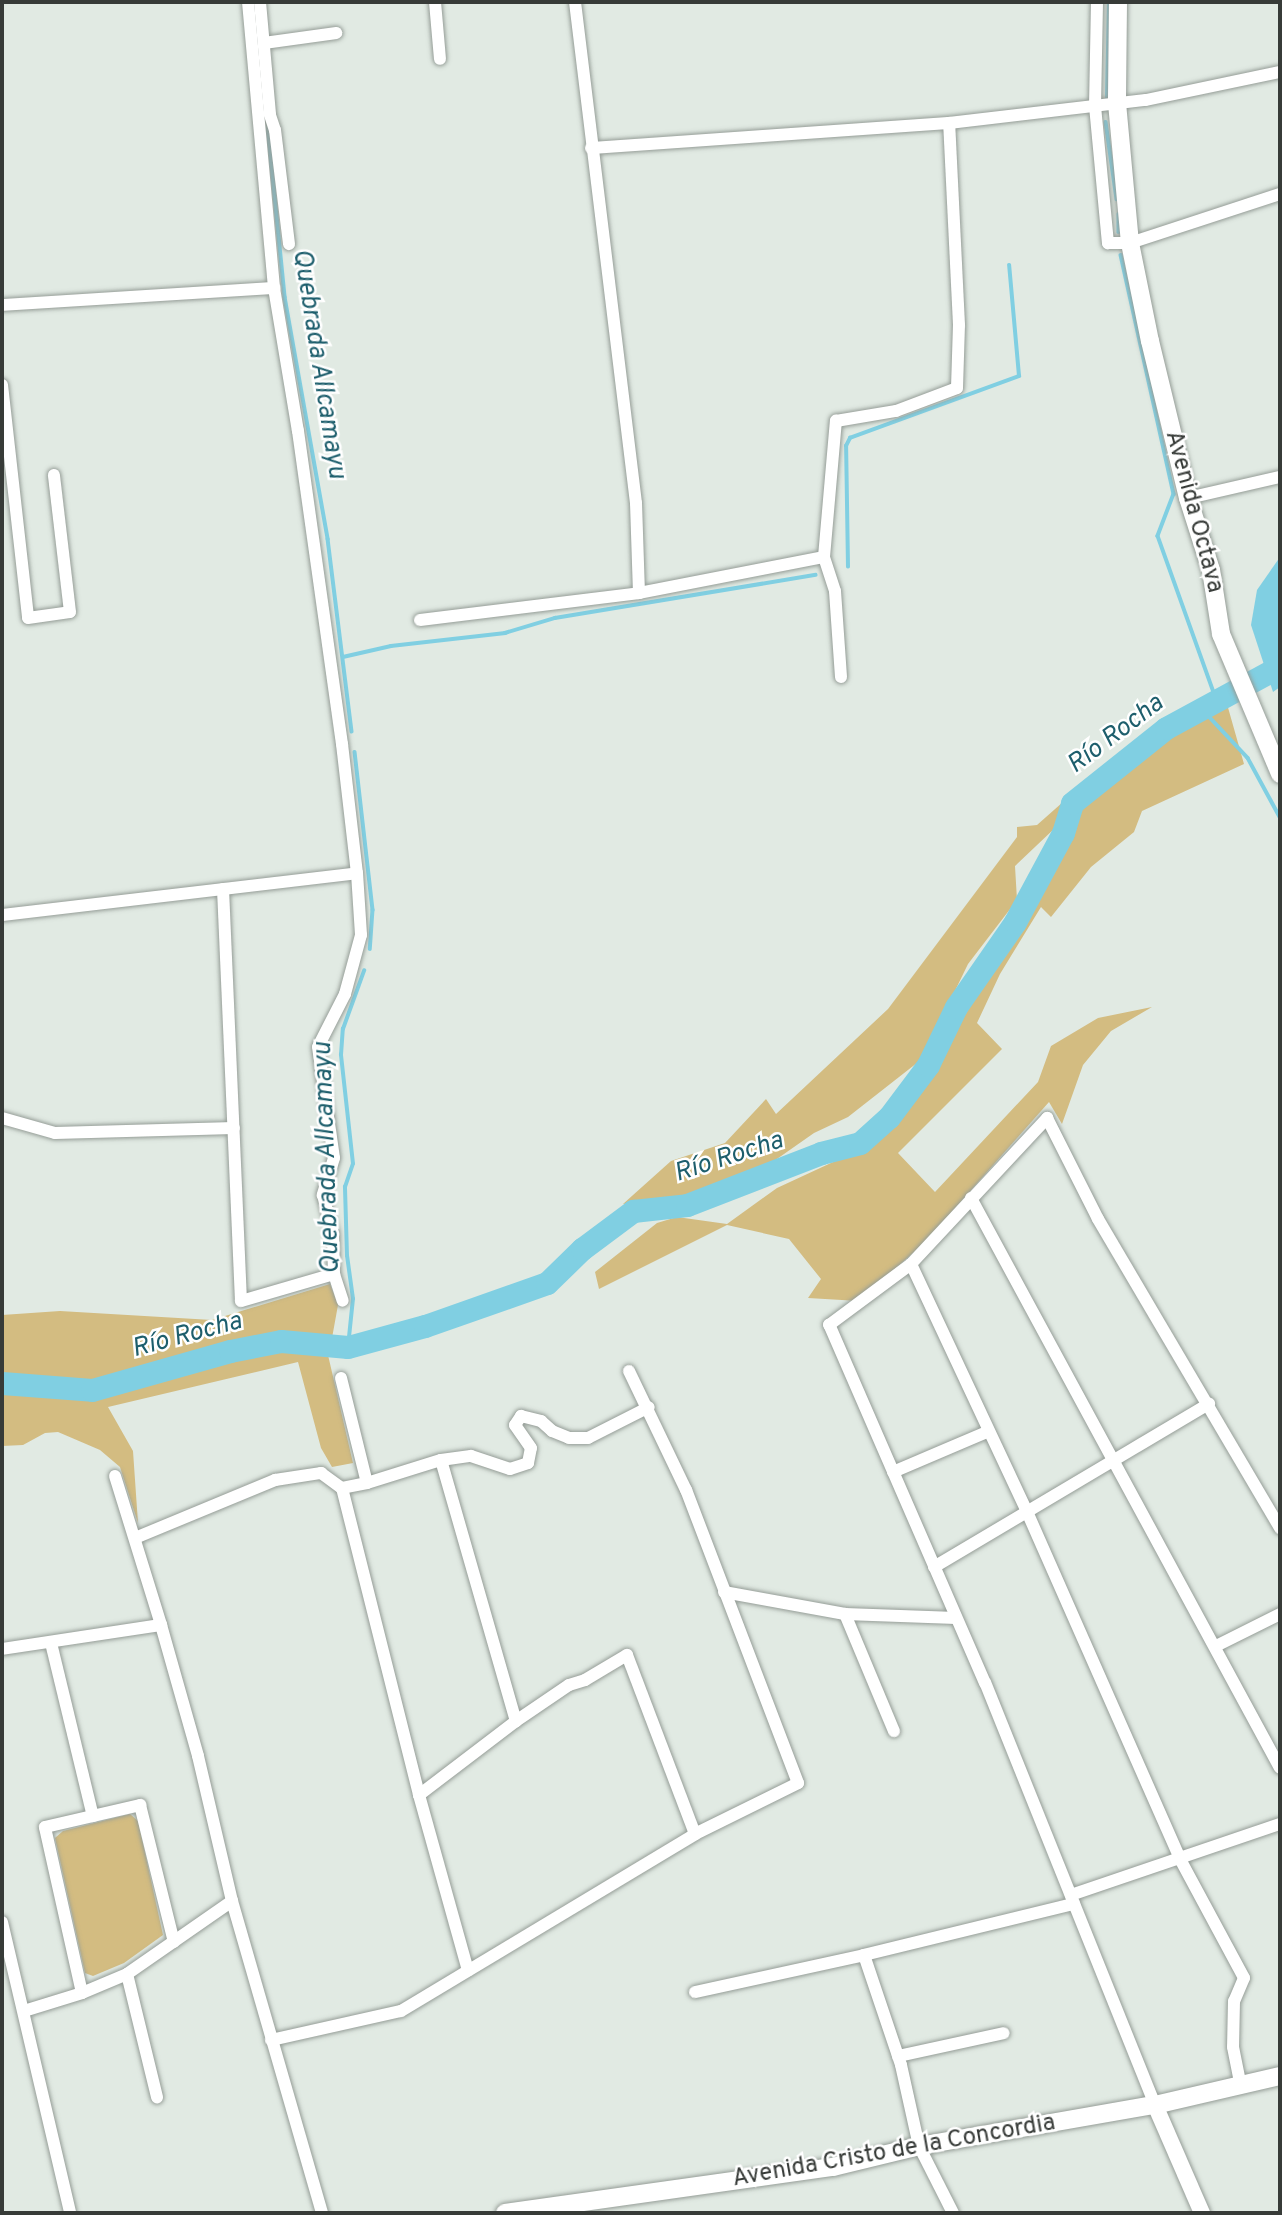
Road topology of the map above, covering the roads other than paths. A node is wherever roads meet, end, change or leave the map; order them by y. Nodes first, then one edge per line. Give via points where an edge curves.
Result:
1 (248, 2) edge
2 (260, 2) edge
3 (435, 2) edge
4 (575, 2) edge
5 (1097, 2) edge
6 (1118, 2) edge
7 (336, 33) dead end
8 (264, 43) junction
9 (440, 59) dead end
10 (1280, 72) edge
11 (1117, 103) junction
12 (1095, 106) junction
13 (949, 123) junction
14 (591, 148) junction
15 (1280, 194) edge
16 (1130, 243) junction
17 (289, 244) dead end
18 (274, 288) junction
19 (2, 305) edge
20 (2, 385) edge
21 (54, 475) dead end
22 (1280, 477) edge
23 (1188, 498) junction
24 (824, 557) junction
25 (639, 593) junction
26 (420, 620) dead end
27 (841, 677) dead end
28 (1280, 774) edge
29 (357, 873) junction
30 (223, 889) junction
31 (2, 915) edge
32 (2, 1118) edge
33 (234, 1128) junction
34 (971, 1198) junction
35 (911, 1264) junction
36 (334, 1274) junction
37 (343, 1301) dead end
38 (629, 1371) dead end
39 (341, 1378) dead end
40 (1209, 1404) junction
41 (649, 1407) junction
42 (989, 1431) junction
43 (1114, 1458) junction
44 (440, 1460) junction
45 (893, 1472) junction
46 (115, 1476) dead end
47 (367, 1483) junction
48 (342, 1488) junction
49 (1028, 1514) junction
50 (1280, 1528) edge
51 (135, 1538) junction
52 (934, 1567) junction
53 (724, 1592) junction
54 (845, 1614) junction
55 (1280, 1614) edge
56 (956, 1618) junction
57 (161, 1625) junction
58 (51, 1643) junction
59 (1216, 1646) junction
60 (2, 1649) edge
61 (516, 1721) junction
62 (894, 1731) dead end
63 (1280, 1768) edge
64 (419, 1795) junction
65 (93, 1816) junction
66 (1280, 1825) edge
67 (695, 1834) junction
68 (1180, 1859) junction
69 (1072, 1899) junction
70 (232, 1901) junction
71 (2, 1922) edge
72 (174, 1942) junction
73 (864, 1955) junction
74 (468, 1970) junction
75 (127, 1974) junction
76 (695, 1992) dead end
77 (82, 1993) junction
78 (24, 2011) junction
79 (1004, 2033) dead end
80 (271, 2040) junction
81 (898, 2056) junction
82 (1280, 2076) edge
83 (1241, 2087) junction
84 (157, 2097) dead end
85 (1155, 2105) junction
86 (919, 2146) junction
87 (573, 2210) edge
88 (70, 2213) edge
89 (322, 2213) edge
90 (505, 2213) edge
91 (953, 2213) edge
92 (1202, 2213) edge

1 - 18 street
2 - 8 street
3 - 9 street
4 - 14 street
5 - 12 street
6 - 11 main road, Avenida Octava
7 - 8 street
8 - 17 street
10 - 11 street
11 - 12 street
11 - 16 main road, Avenida Octava
12 - 13 street
12 - 16 street via 1108,243
13 - 14 street
13 - 24 street via 959,325 957,388 896,411 836,421
14 - 25 street via 636,503
15 - 16 street
16 - 23 main road, Avenida Octava
18 - 19 street
18 - 29 street via 323,608
20 - 21 street via 28,618 70,612
22 - 23 street
23 - 28 main road, Avenida Octava via 1211,570 1222,634
24 - 25 street
24 - 27 street via 835,591
25 - 26 street
29 - 30 street
29 - 36 street via 361,935 345,994 318,1047 334,1158 323,1195 333,1234
30 - 31 street
30 - 33 street
32 - 33 street via 55,1133
33 - 36 street via 241,1301
34 - 35 street
34 - 40 street via 1047,1118 1098,1219
34 - 43 street
35 - 42 street
35 - 45 street via 829,1325
36 - 37 street
38 - 41 street
39 - 47 street
40 - 43 street
40 - 50 street
41 - 44 street via 589,1437 569,1438 552,1432 541,1421 521,1416 515,1425 531,1448 528,1463 510,1469 471,1456
41 - 53 street
42 - 45 street
42 - 49 street
43 - 49 street
43 - 59 street
44 - 47 street
44 - 61 street
45 - 52 street
46 - 51 street
47 - 48 street
48 - 51 street via 321,1473 275,1480
48 - 64 street
49 - 52 street
49 - 68 street
51 - 57 street
52 - 56 street
53 - 54 street
53 - 67 street via 798,1783
54 - 56 street
54 - 62 street
55 - 59 street
56 - 69 street
57 - 58 street
57 - 70 street
58 - 60 street
58 - 65 street
59 - 63 street
61 - 64 street
61 - 67 street via 569,1685 627,1655
64 - 74 street
65 - 72 street via 139,1805
65 - 77 street via 45,1827
66 - 68 street
67 - 74 street
68 - 69 street
68 - 83 street via 1244,1978 1234,2001 1233,2047
69 - 73 street
69 - 85 street
70 - 72 street
70 - 80 street
71 - 78 street
72 - 75 street
73 - 76 street
73 - 81 street
74 - 80 street via 401,2011
75 - 77 street
75 - 84 street
77 - 78 street
78 - 88 street
79 - 81 street
80 - 89 street
81 - 86 street
82 - 83 main road, Avenida Cristo de la Concordia
83 - 85 main road, Avenida Cristo de la Concordia
85 - 86 main road, Avenida Cristo de la Concordia
85 - 92 street
86 - 87 main road, Avenida Cristo de la Concordia via 834,2167
86 - 91 street
87 - 90 main road, Avenida Cristo de la Concordia

